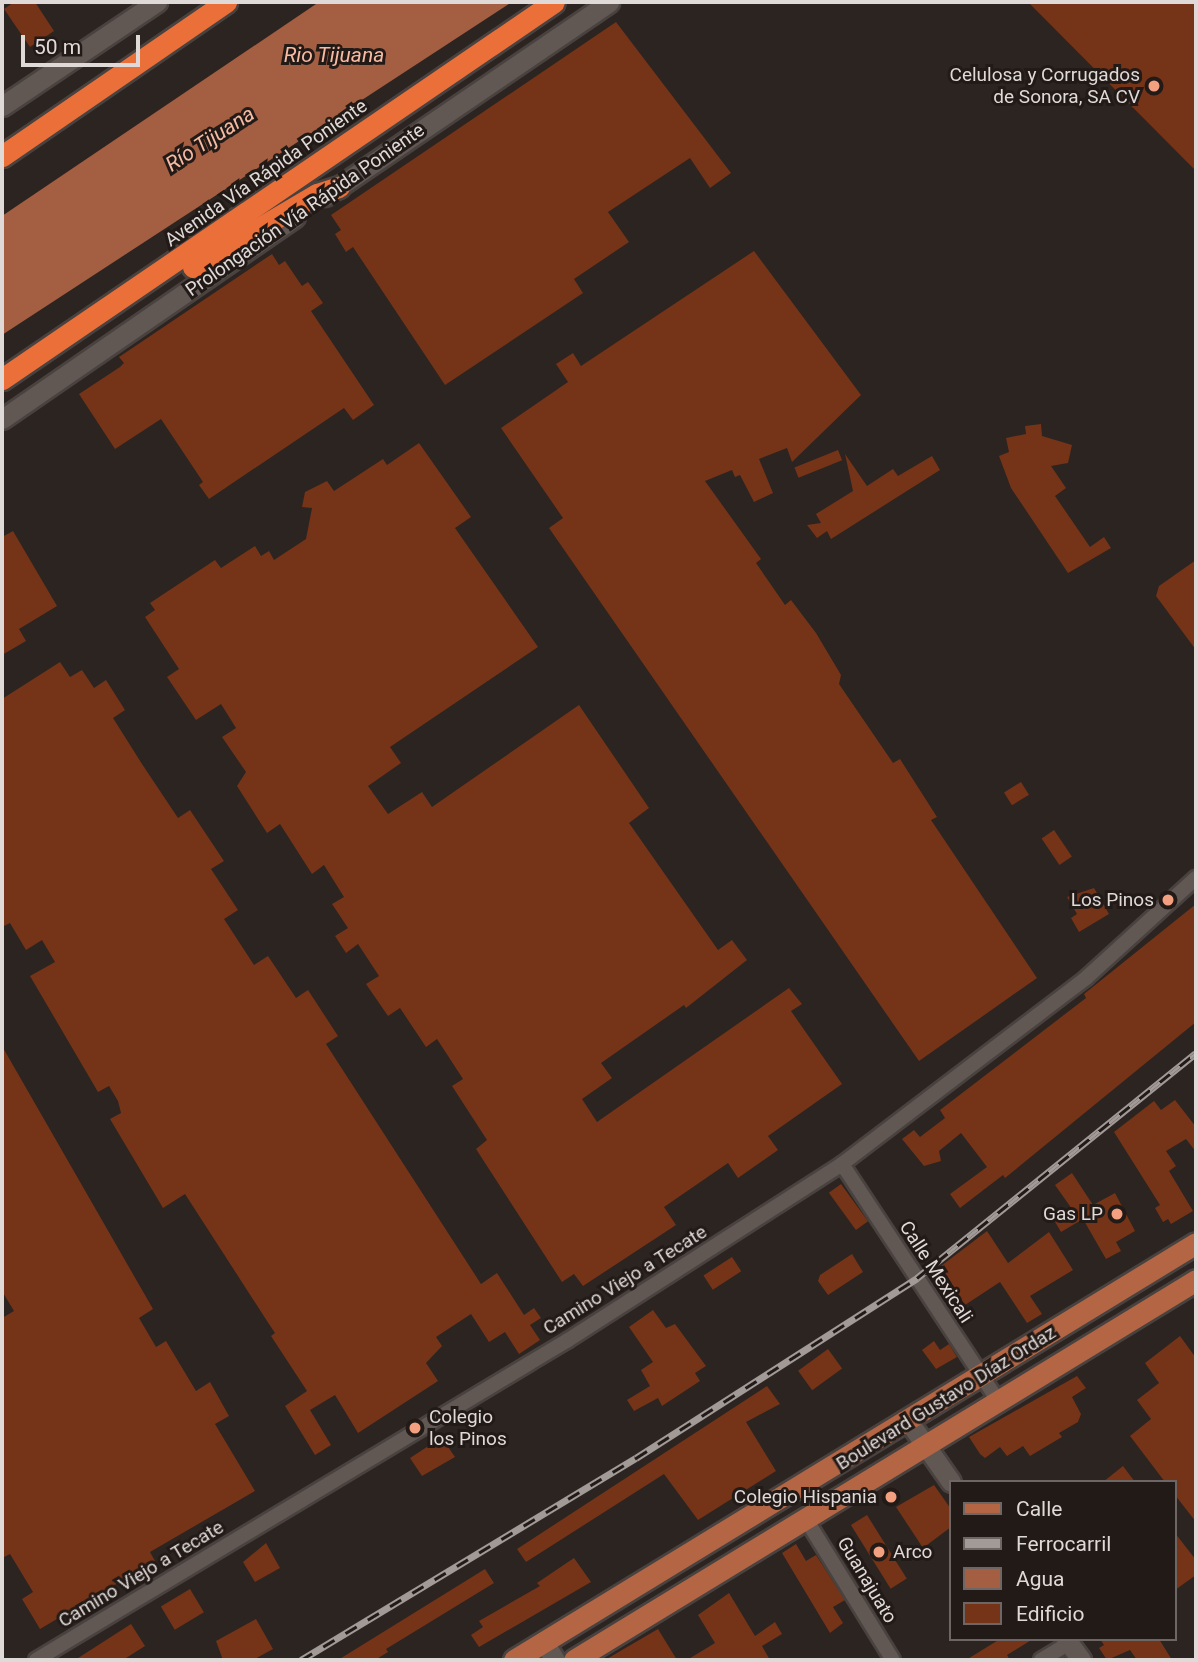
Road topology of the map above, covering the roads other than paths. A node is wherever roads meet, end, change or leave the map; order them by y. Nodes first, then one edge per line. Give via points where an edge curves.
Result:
1 (157, 2) edge
2 (226, 2) edge
3 (554, 2) edge
4 (609, 2) edge
5 (2, 106) edge
6 (2, 156) edge
7 (339, 187) junction
8 (155, 278) junction
9 (2, 379) edge
10 (2, 419) edge
11 (1196, 878) edge
12 (842, 1164) junction
13 (1196, 1243) edge
14 (1196, 1280) edge
15 (981, 1376) junction
16 (998, 1401) junction
17 (909, 1422) junction
18 (926, 1447) junction
19 (950, 1481) edge
20 (807, 1521) junction
21 (1067, 1641) edge
22 (549, 1651) edge
23 (36, 1660) edge
24 (514, 1660) edge
25 (574, 1660) edge
26 (893, 1660) edge
27 (1041, 1660) edge
28 (1081, 1660) edge

1 - 5 main road
2 - 6 highway
3 - 8 highway, Avenida Vía Rápida Poniente
4 - 7 main road, Prolongación Vía Rápida Poniente
7 - 8 highway via 317,194 177,276
7 - 10 main road, Prolongación Vía Rápida Poniente
8 - 9 highway, Avenida Vía Rápida Poniente
11 - 12 street, Camino Viejo a Tecate via 1086,978
12 - 15 street, Calle Mexicali
12 - 23 street, Camino Viejo a Tecate via 568,1340
13 - 15 main road, Boulevard Gustavo Díaz Ordaz
14 - 16 main road, Boulevard Gustavo Díaz Ordaz
15 - 16 street, Calle Mexicali
15 - 17 main road, Boulevard Gustavo Díaz Ordaz
16 - 18 main road, Boulevard Gustavo Díaz Ordaz
17 - 18 main road
17 - 22 main road, Boulevard Gustavo Díaz Ordaz
18 - 19 main road
18 - 20 main road, Boulevard Gustavo Díaz Ordaz
20 - 25 main road, Boulevard Gustavo Díaz Ordaz
20 - 26 street, Guanajuato
21 - 27 street
21 - 28 main road
22 - 24 main road, Boulevard Gustavo Díaz Ordaz

